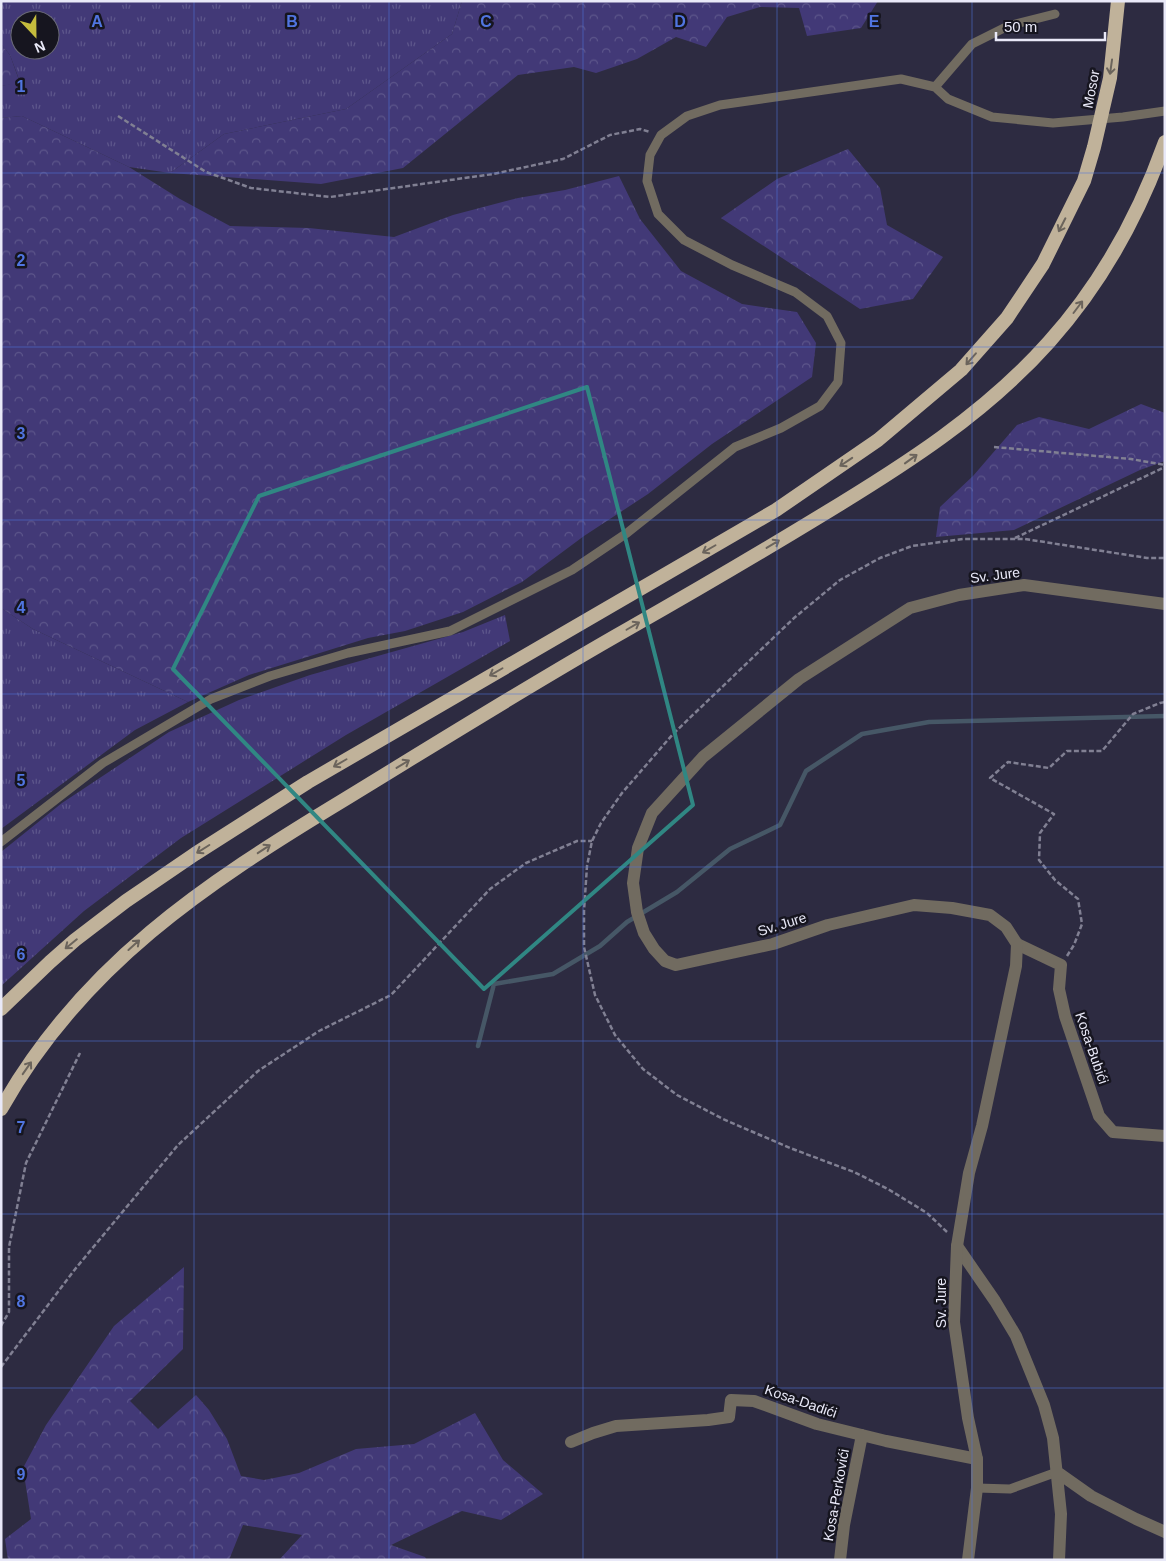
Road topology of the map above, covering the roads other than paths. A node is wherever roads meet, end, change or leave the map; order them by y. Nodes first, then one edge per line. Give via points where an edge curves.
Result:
1 (1118, 1) edge
2 (1055, 14) dead end
3 (935, 87) junction
4 (1165, 111) edge
5 (1165, 142) edge
6 (1165, 604) edge
7 (1, 842) edge
8 (1017, 944) junction
9 (1, 1009) edge
10 (1, 1109) edge
11 (1165, 1136) edge
12 (956, 1246) junction
13 (862, 1435) junction
14 (571, 1442) dead end
15 (977, 1459) junction
16 (1057, 1472) junction
17 (977, 1488) junction
18 (1165, 1532) edge
19 (840, 1560) edge
20 (968, 1560) edge
21 (1059, 1560) edge

1 -> 9 highway, Mosor via 1110,78 1084,182 1042,264 1007,318 961,370 878,440 776,510 308,782 195,854 75,940
2 - 3 lane via 1008,26 972,44
3 - 4 lane via 948,99 992,117 1053,123
3 - 7 lane via 901,78 720,105 688,116 662,135 650,155 647,181 658,214 684,240 795,292 826,316 841,343 838,382 820,406 735,448 627,533 572,570 450,631 348,653 270,676 211,699 103,763
10 -> 5 highway via 44,1043 94,984 181,906 290,832 892,472 990,401 1047,345 1082,302 1119,244
6 - 8 street, Sv. Jure via 1024,585 959,595 910,608 799,678 703,757 652,813 638,848 633,883 641,925 654,949 665,961 676,965 773,944 828,925 914,905 990,914 1006,927
8 - 11 street, Kosa-Bubići via 1061,965 1059,989 1065,1016 1099,1116 1113,1132
8 - 12 street, Sv. Jure via 1016,966 969,1173
12 - 15 street, Sv. Jure via 954,1322
12 - 16 street via 1016,1336 1044,1405 1053,1438
13 - 14 street, Kosa-Dadići via 817,1424 754,1401 731,1400 729,1417 616,1426
13 - 15 street, Kosa-Dadići
13 - 19 street, Kosa-Perkovići
15 - 17 street, Sv. Jure
16 - 17 lane via 1010,1489
16 - 18 street via 1091,1496
16 - 21 street via 1061,1514
17 - 20 street, Sv. Jure

